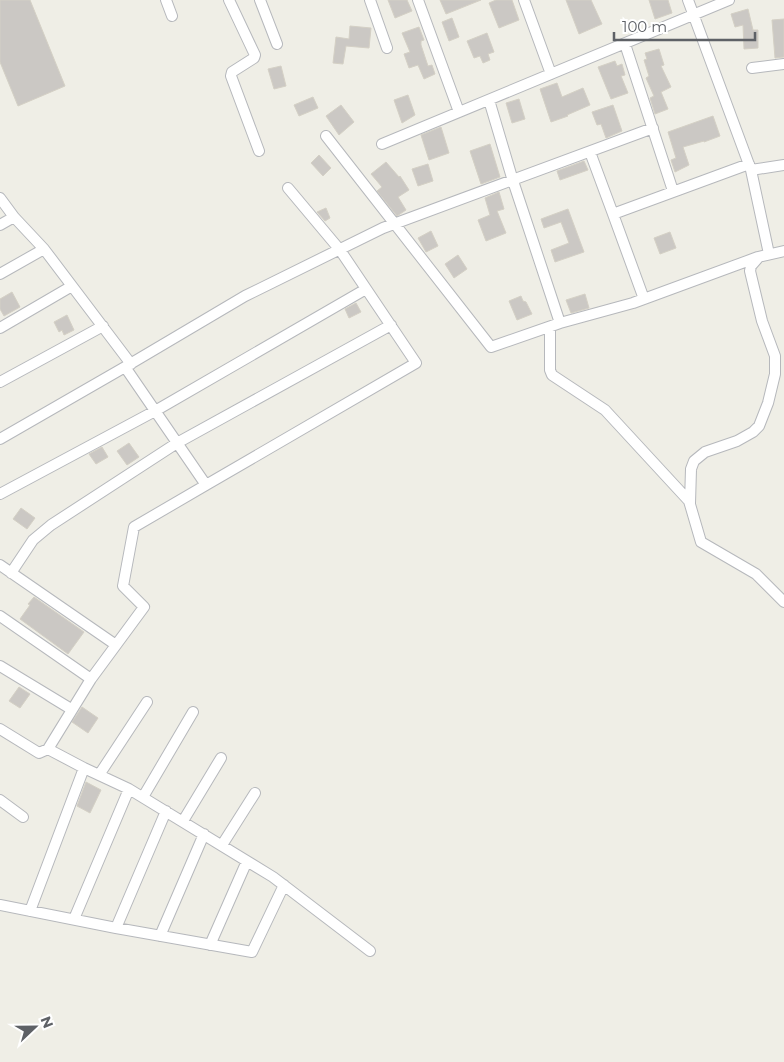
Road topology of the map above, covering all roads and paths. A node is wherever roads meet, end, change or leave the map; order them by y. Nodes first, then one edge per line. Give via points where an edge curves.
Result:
1 (166, 0) edge
2 (229, 0) edge
3 (260, 0) edge
4 (370, 0) edge
5 (418, 0) edge
6 (524, 0) edge
7 (688, 0) edge
8 (729, 0) edge
9 (694, 15) junction
10 (172, 16) dead end
11 (277, 44) dead end
12 (625, 44) junction
13 (387, 48) dead end
14 (784, 64) edge
15 (752, 68) dead end
16 (551, 74) junction
17 (489, 100) junction
18 (459, 112) junction
19 (653, 128) junction
20 (326, 136) dead end
21 (382, 144) dead end
22 (258, 150) dead end
23 (590, 152) junction
24 (784, 165) edge
25 (750, 167) junction
26 (513, 181) junction
27 (288, 188) dead end
28 (673, 191) junction
29 (0, 198) edge
30 (613, 214) junction
31 (14, 217) junction
32 (394, 224) junction
33 (0, 225) edge
34 (44, 249) junction
35 (340, 250) junction
36 (784, 251) edge
37 (769, 254) junction
38 (758, 257) junction
39 (0, 274) edge
40 (72, 286) junction
41 (366, 289) junction
42 (644, 299) junction
43 (391, 325) junction
44 (555, 325) junction
45 (103, 326) junction
46 (0, 328) edge
47 (128, 366) junction
48 (0, 382) edge
49 (155, 411) junction
50 (0, 439) edge
51 (177, 443) junction
52 (206, 485) junction
53 (0, 494) edge
54 (690, 503) junction
55 (0, 565) edge
56 (12, 573) junction
57 (784, 602) edge
58 (0, 616) edge
59 (116, 645) junction
60 (0, 666) edge
61 (91, 679) junction
62 (147, 702) dead end
63 (71, 710) junction
64 (193, 712) dead end
65 (0, 729) edge
66 (48, 749) junction
67 (221, 758) dead end
68 (84, 768) junction
69 (99, 774) junction
70 (129, 789) junction
71 (255, 793) dead end
72 (144, 798) junction
73 (0, 800) edge
74 (166, 811) junction
75 (23, 816) dead end
76 (183, 821) junction
77 (204, 834) junction
78 (222, 845) junction
79 (247, 861) junction
80 (284, 885) junction
81 (0, 905) edge
82 (30, 911) junction
83 (74, 920) junction
84 (116, 928) junction
85 (160, 936) junction
86 (210, 945) junction
87 (370, 951) dead end

1 - 10 street
2 - 22 street via 256,55 231,74
3 - 11 street
4 - 13 street
5 - 18 street
6 - 16 street
7 - 9 street
8 - 9 street
9 - 12 street
9 - 25 street
12 - 16 street
12 - 19 street
14 - 15 street
16 - 17 street
17 - 18 street
17 - 26 street
18 - 21 street
19 - 23 street
19 - 28 street
20 - 32 street
23 - 26 street
23 - 30 street
24 - 25 street
25 - 28 street
25 - 37 street
26 - 32 street
26 - 44 street
27 - 35 street
28 - 30 street
29 - 31 street
30 - 42 street
31 - 33 street
31 - 34 street
32 - 35 street
32 - 44 street via 491,347
34 - 39 street
34 - 40 street
35 - 41 street
35 - 47 street via 245,296
36 - 37 street
37 - 38 street
38 - 42 street
38 - 54 street via 750,270 775,359 766,408 759,426 747,437 696,458 691,469
40 - 45 street
40 - 46 street
41 - 43 street
41 - 49 street
42 - 44 street
43 - 51 street
43 - 52 street via 416,363
44 - 54 street via 551,374 609,414
45 - 47 street
45 - 48 street
47 - 49 street
47 - 50 street
49 - 51 street
49 - 53 street
51 - 52 street
51 - 56 street via 42,532 33,540
52 - 59 street via 134,528 123,586 144,607
54 - 57 street via 701,542 756,574
55 - 56 street
56 - 59 street
58 - 61 street
59 - 61 street
60 - 63 street
61 - 63 street
62 - 69 street
63 - 66 street
64 - 72 street
65 - 66 street via 39,753
66 - 68 street
67 - 76 street
68 - 69 street
68 - 82 street
69 - 70 street
70 - 72 street
70 - 83 street
71 - 78 street
72 - 74 street
73 - 75 street
74 - 76 street
74 - 84 street
76 - 77 street
77 - 78 street
77 - 85 street
78 - 79 street
79 - 80 street
79 - 86 street
80 - 86 street via 252,952
80 - 87 street
81 - 82 street
82 - 83 street
83 - 84 street
84 - 85 street
85 - 86 street

